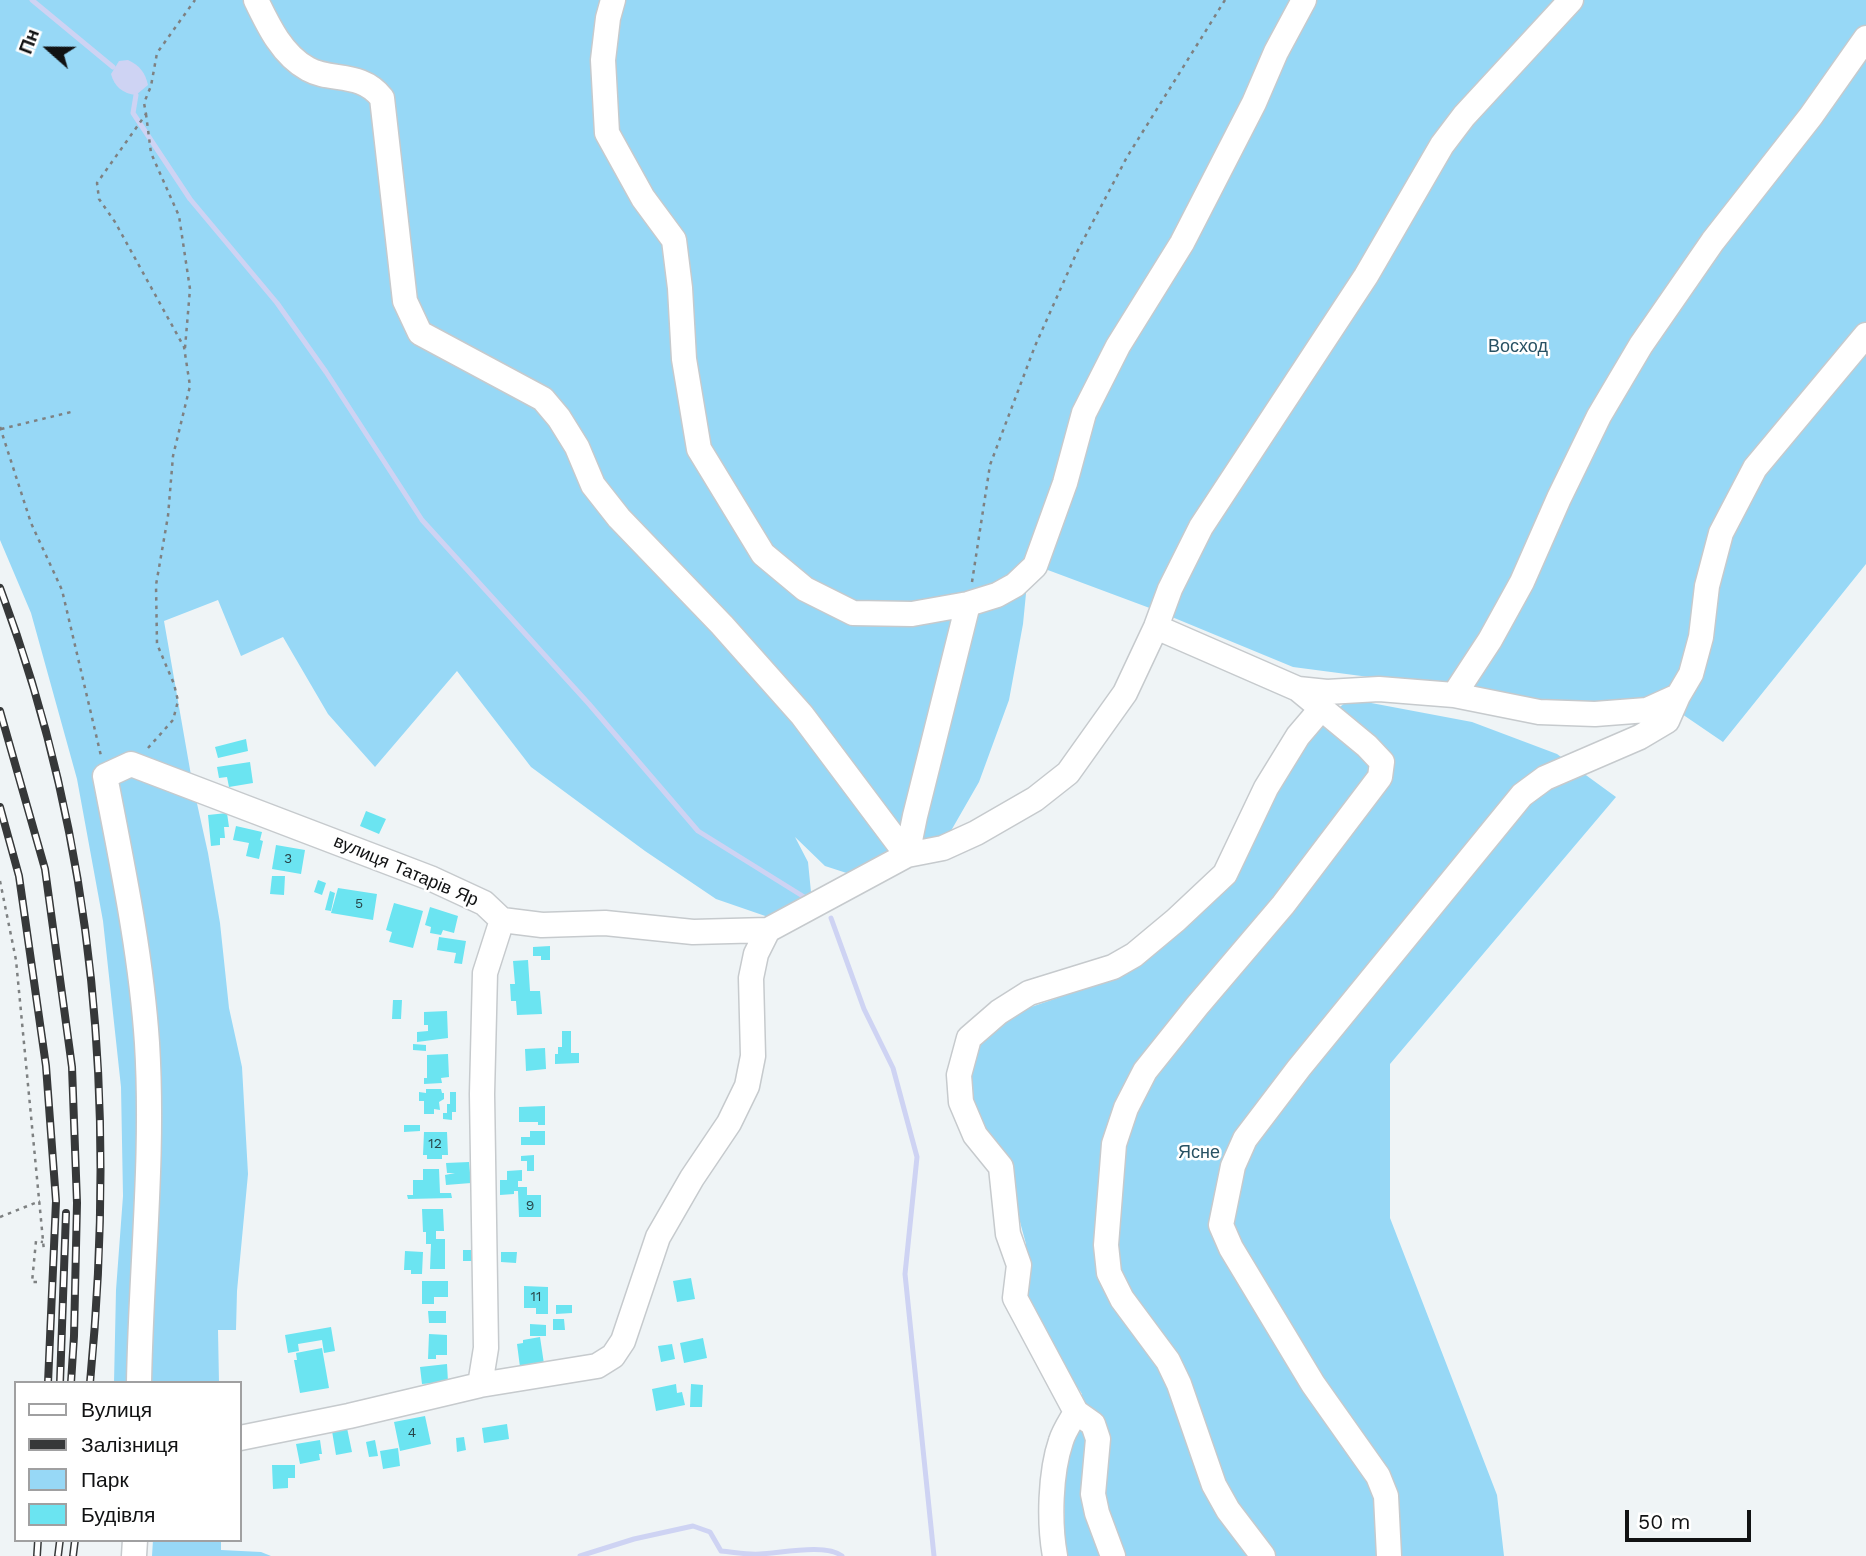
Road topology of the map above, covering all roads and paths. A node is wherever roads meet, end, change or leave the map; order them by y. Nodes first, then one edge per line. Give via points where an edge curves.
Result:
1 (195, 0) edge
2 (256, 0) edge
3 (613, 0) edge
4 (1225, 0) edge
5 (1304, 0) edge
6 (1571, 0) edge
7 (1866, 37) edge
8 (146, 114) junction
9 (1866, 335) edge
10 (185, 352) junction
11 (71, 412) dead end
12 (0, 428) edge
13 (968, 604) junction
14 (1156, 627) junction
15 (1298, 689) junction
16 (1454, 695) junction
17 (1678, 696) junction
18 (1321, 709) junction
19 (131, 764) junction
20 (105, 776) junction
21 (907, 855) junction
22 (0, 881) edge
23 (502, 920) junction
24 (768, 930) junction
25 (40, 1201) junction
26 (0, 1217) edge
27 (44, 1243) junction
28 (44, 1251) dead end
29 (37, 1282) dead end
30 (139, 1381) edge
31 (480, 1385) junction
32 (1076, 1412) junction
33 (242, 1438) edge
34 (1055, 1556) edge
35 (1113, 1556) edge
36 (1262, 1556) edge
37 (1389, 1556) edge

1 - 8 path via 157,53 144,103
2 - 21 street via 288,53 309,70 348,78 374,88 382,98 405,302 420,333 543,399 571,437 593,485 619,518 802,715
3 - 13 street via 603,60 607,133 643,198 674,240 684,359 699,449 763,554 805,589 853,613 912,614
4 - 13 path via 1127,157 1077,251 1035,346 990,465
5 - 13 street via 1182,243 1118,346 1084,414 1035,566 1016,585
6 - 14 street via 1442,145 1366,275 1201,527
7 - 16 street via 1641,345 1599,416 1522,582
8 - 10 path via 150,153 179,216 190,289
8 - 10 path via 97,183 99,199
9 - 17 street via 1749,479 1721,533 1707,586 1701,637 1691,674
10 - 19 path via 190,386 173,456 156,585 157,644 177,701 173,720
11 - 12 path
12 - 20 path via 31,523 62,590
13 - 21 street
14 - 15 street
14 - 21 street via 1125,693 1068,773 1035,799 976,832 943,848
15 - 16 street
15 - 18 street
16 - 17 street via 1539,712 1595,714 1647,710
17 - 37 street via 1667,721 1545,778 1522,795 1291,1078 1245,1139 1233,1166 1221,1225 1312,1384 1378,1476 1386,1496
18 - 32 street via 1266,788 1225,874 1176,920 1134,955 1112,967 1029,993 969,1038 959,1075 961,1102 975,1135 1000,1167 1008,1234 1019,1265 1015,1298
18 - 36 street via 1382,762 1380,778 1283,905 1145,1071 1114,1144 1106,1245 1109,1273 1122,1299 1168,1361 1179,1384 1214,1485
19 - 20 street
19 - 23 street, вулиця Татарів Яр via 430,878 484,903
20 - 30 street via 131,915 147,1045 149,1171
21 - 24 street
22 - 25 path via 16,960
23 - 24 street via 693,932
23 - 31 street via 485,972 486,1348
24 - 31 street via 751,978 753,1056 747,1086 658,1237 623,1341 613,1356 597,1366
25 - 26 path
25 - 27 path
27 - 28 path
27 - 29 path via 36,1241 32,1282
31 - 33 street
32 - 34 street via 1061,1440 1054,1470 1051,1536
32 - 35 street via 1093,1424 1098,1439 1093,1494

